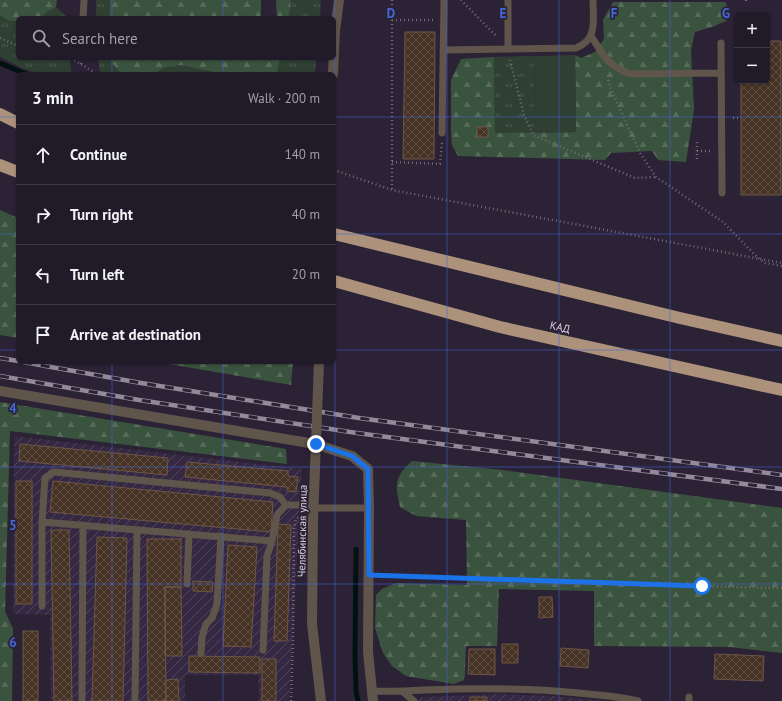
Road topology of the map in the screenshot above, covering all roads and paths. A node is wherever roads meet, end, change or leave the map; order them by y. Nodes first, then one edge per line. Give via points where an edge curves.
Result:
1 (84, 0) edge
2 (339, 0) edge
3 (392, 0) edge
4 (444, 0) edge
5 (461, 0) edge
6 (508, 0) edge
7 (593, 0) edge
8 (83, 16) edge
9 (392, 20) junction
10 (444, 20) junction
11 (336, 22) edge
12 (591, 36) junction
13 (0, 38) edge
14 (721, 43) dead end
15 (16, 45) edge
16 (508, 49) junction
17 (443, 50) junction
18 (74, 60) edge
19 (82, 60) edge
20 (334, 60) edge
21 (607, 60) junction
22 (81, 64) junction
23 (94, 72) edge
24 (333, 72) edge
25 (721, 73) junction
26 (0, 114) edge
27 (16, 122) edge
28 (442, 133) joint
29 (698, 142) dead end
30 (698, 150) junction
31 (709, 150) dead end
32 (698, 160) dead end
33 (392, 162) junction
34 (0, 165) edge
35 (16, 171) edge
36 (336, 171) edge
37 (656, 177) junction
38 (392, 190) junction
39 (722, 193) dead end
40 (336, 234) edge
41 (758, 258) junction
42 (782, 264) edge
43 (336, 282) edge
44 (782, 341) edge
45 (319, 364) edge
46 (782, 390) edge
47 (0, 391) edge
48 (316, 444) junction
49 (286, 505) junction
50 (313, 508) junction
51 (369, 508) junction
52 (42, 522) junction
53 (83, 525) junction
54 (137, 530) junction
55 (189, 534) junction
56 (221, 536) junction
57 (272, 541) junction
58 (369, 575) junction
59 (187, 584) dead end
60 (782, 588) edge
61 (42, 606) dead end
62 (262, 650) dead end
63 (201, 653) dead end
64 (403, 692) junction
65 (372, 696) edge
66 (82, 701) edge
67 (135, 701) edge
68 (291, 701) edge
69 (321, 701) edge
70 (414, 701) edge
71 (638, 701) edge

1 - 8 lane
2 - 11 street
3 - 9 path
4 - 10 lane
5 - 16 path
6 - 16 lane
7 - 12 lane via 594,27
9 - 10 path
9 - 33 path
10 - 17 lane
12 - 16 lane via 584,45 576,48
12 - 21 lane
13 - 15 path
14 - 25 lane
16 - 17 lane
16 - 37 path via 524,116 533,135 635,178
17 - 28 lane
18 - 22 path
19 - 22 path
20 - 24 street
21 - 25 lane via 617,69 630,74
21 - 37 path via 609,85 640,153
22 - 23 path
25 - 39 lane
26 - 27 highway
28 - 33 path via 440,164
29 - 30 path
30 - 31 path
30 - 32 path
33 - 38 path
34 - 35 highway
36 - 38 path
37 - 41 path via 723,222
38 - 41 path
40 - 44 highway
41 - 42 path via 765,263
43 - 46 highway, КАД via 500,327
45 - 69 street, Челябинская улица, bridge via 312,624
47 - 48 street
48 - 50 lane
48 - 51 street via 352,456 368,469
49 - 50 lane
49 - 52 lane via 280,497 270,493 54,472 45,478
49 - 57 lane via 277,515
50 - 51 lane
50 - 68 path via 296,520 294,528
51 - 58 street
52 - 53 lane
52 - 61 lane
53 - 54 lane
53 - 66 lane
54 - 55 lane
54 - 67 lane
55 - 56 lane
55 - 59 lane
56 - 57 lane
56 - 63 lane via 217,604 202,636
57 - 62 lane via 267,556
58 - 60 path
58 - 65 street via 368,652
64 - 65 lane
64 - 70 lane
64 - 71 lane via 496,689 602,695

